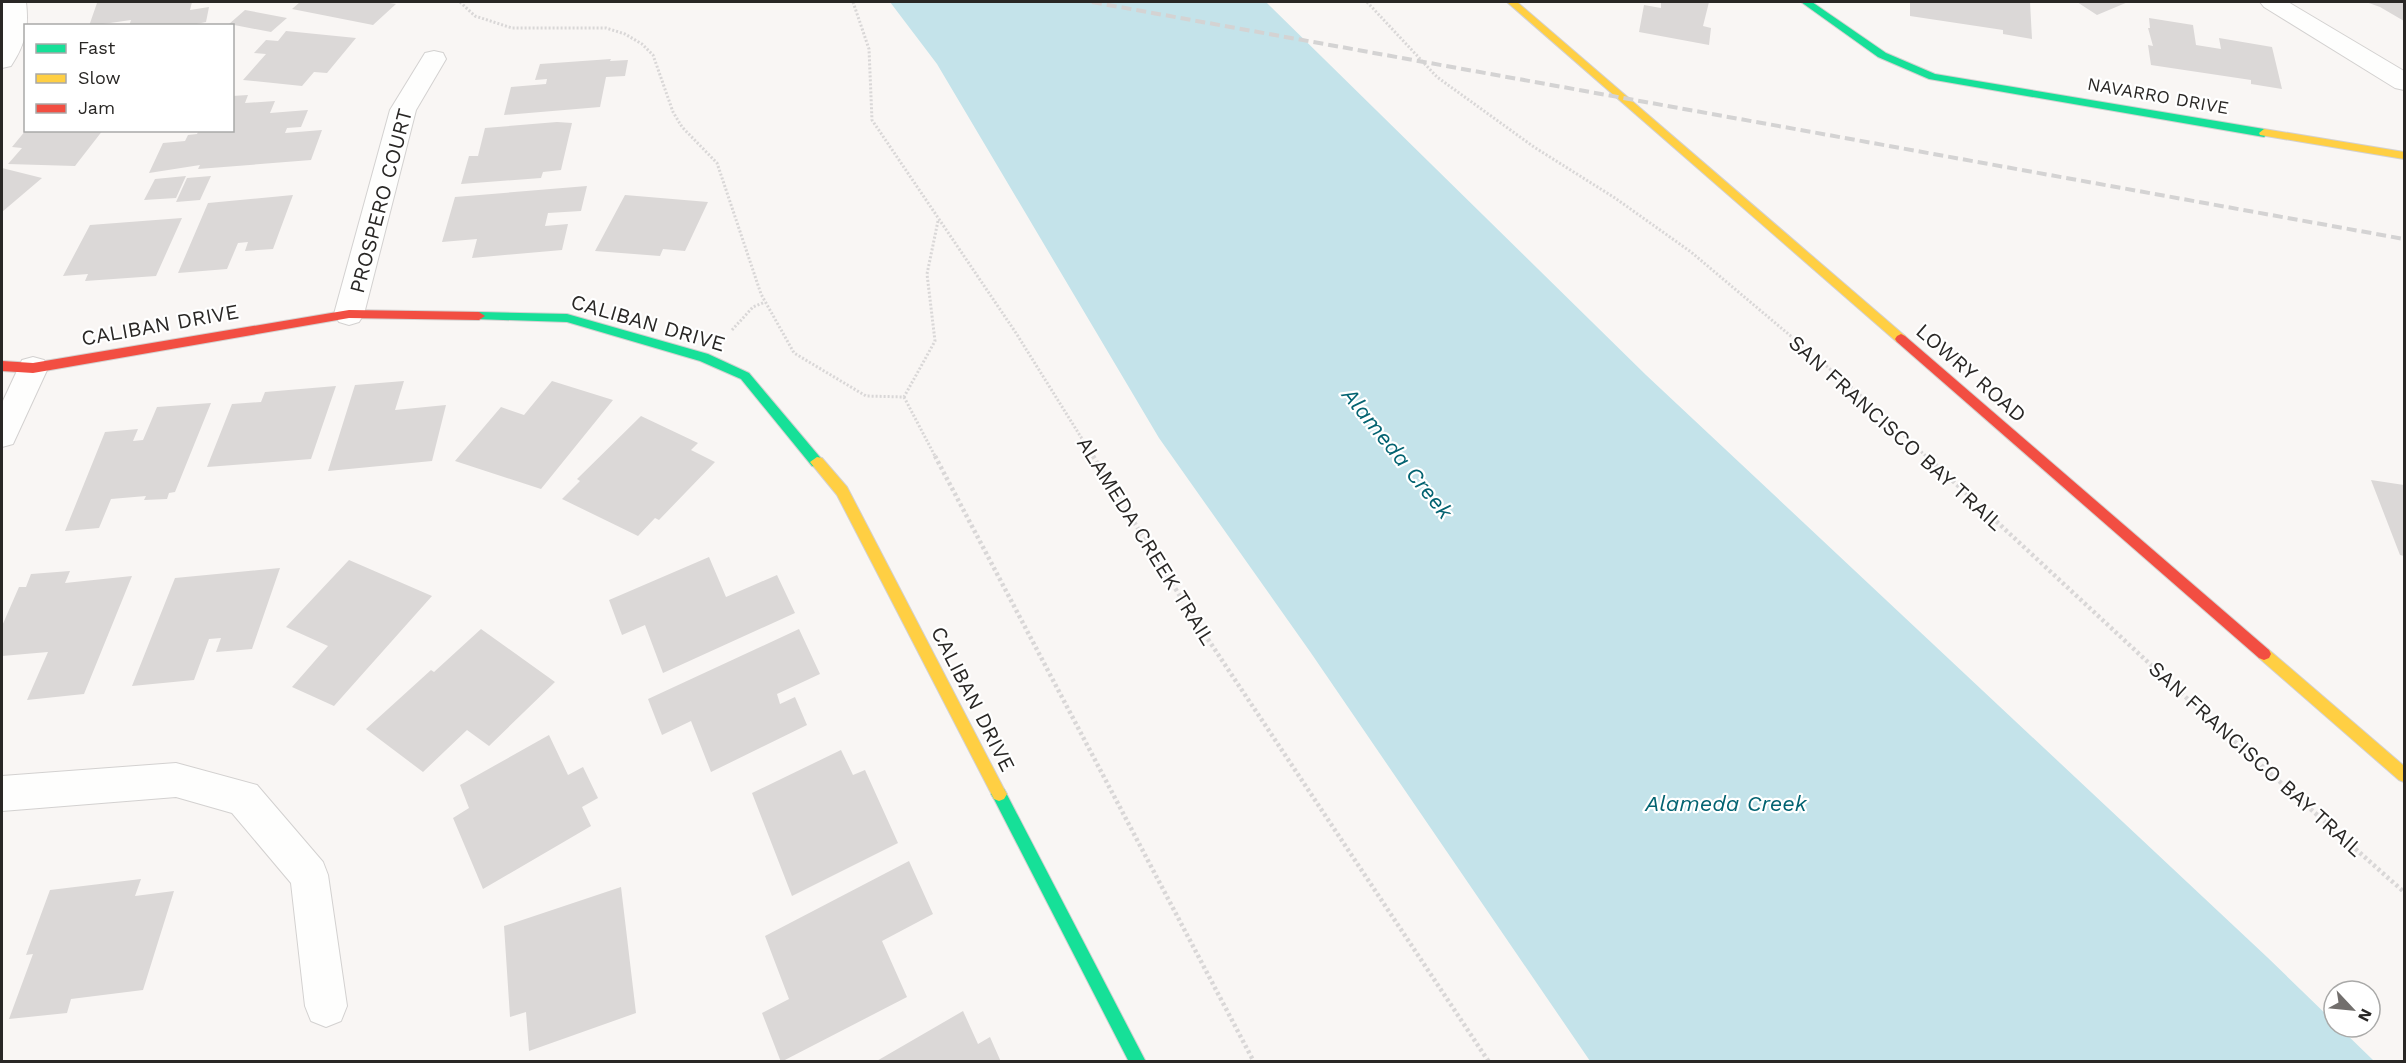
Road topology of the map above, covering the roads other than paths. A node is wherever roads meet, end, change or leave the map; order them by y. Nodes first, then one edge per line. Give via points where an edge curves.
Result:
1 (14, 2) edge
2 (1512, 2) edge
3 (1806, 2) edge
4 (2272, 2) edge
5 (434, 59) dead end
6 (2, 60) edge
7 (2404, 82) edge
8 (2404, 156) edge
9 (350, 314) junction
10 (2, 366) edge
11 (33, 368) junction
12 (2, 435) edge
13 (2404, 775) edge
14 (2, 794) edge
15 (326, 1006) dead end
16 (1138, 1062) edge

1 - 6 street via 16,37
2 - 13 street, LOWRY ROAD
3 - 8 street, NAVARRO DRIVE via 1879,56 1933,77
4 - 7 street
5 - 9 street, PROSPERO COURT via 402,110
9 - 11 street, CALIBAN DRIVE
9 - 16 street, CALIBAN DRIVE via 567,318 704,357 745,376 842,491
10 - 11 street, CALIBAN DRIVE
11 - 12 street
14 - 15 street via 176,780 244,798 309,875

